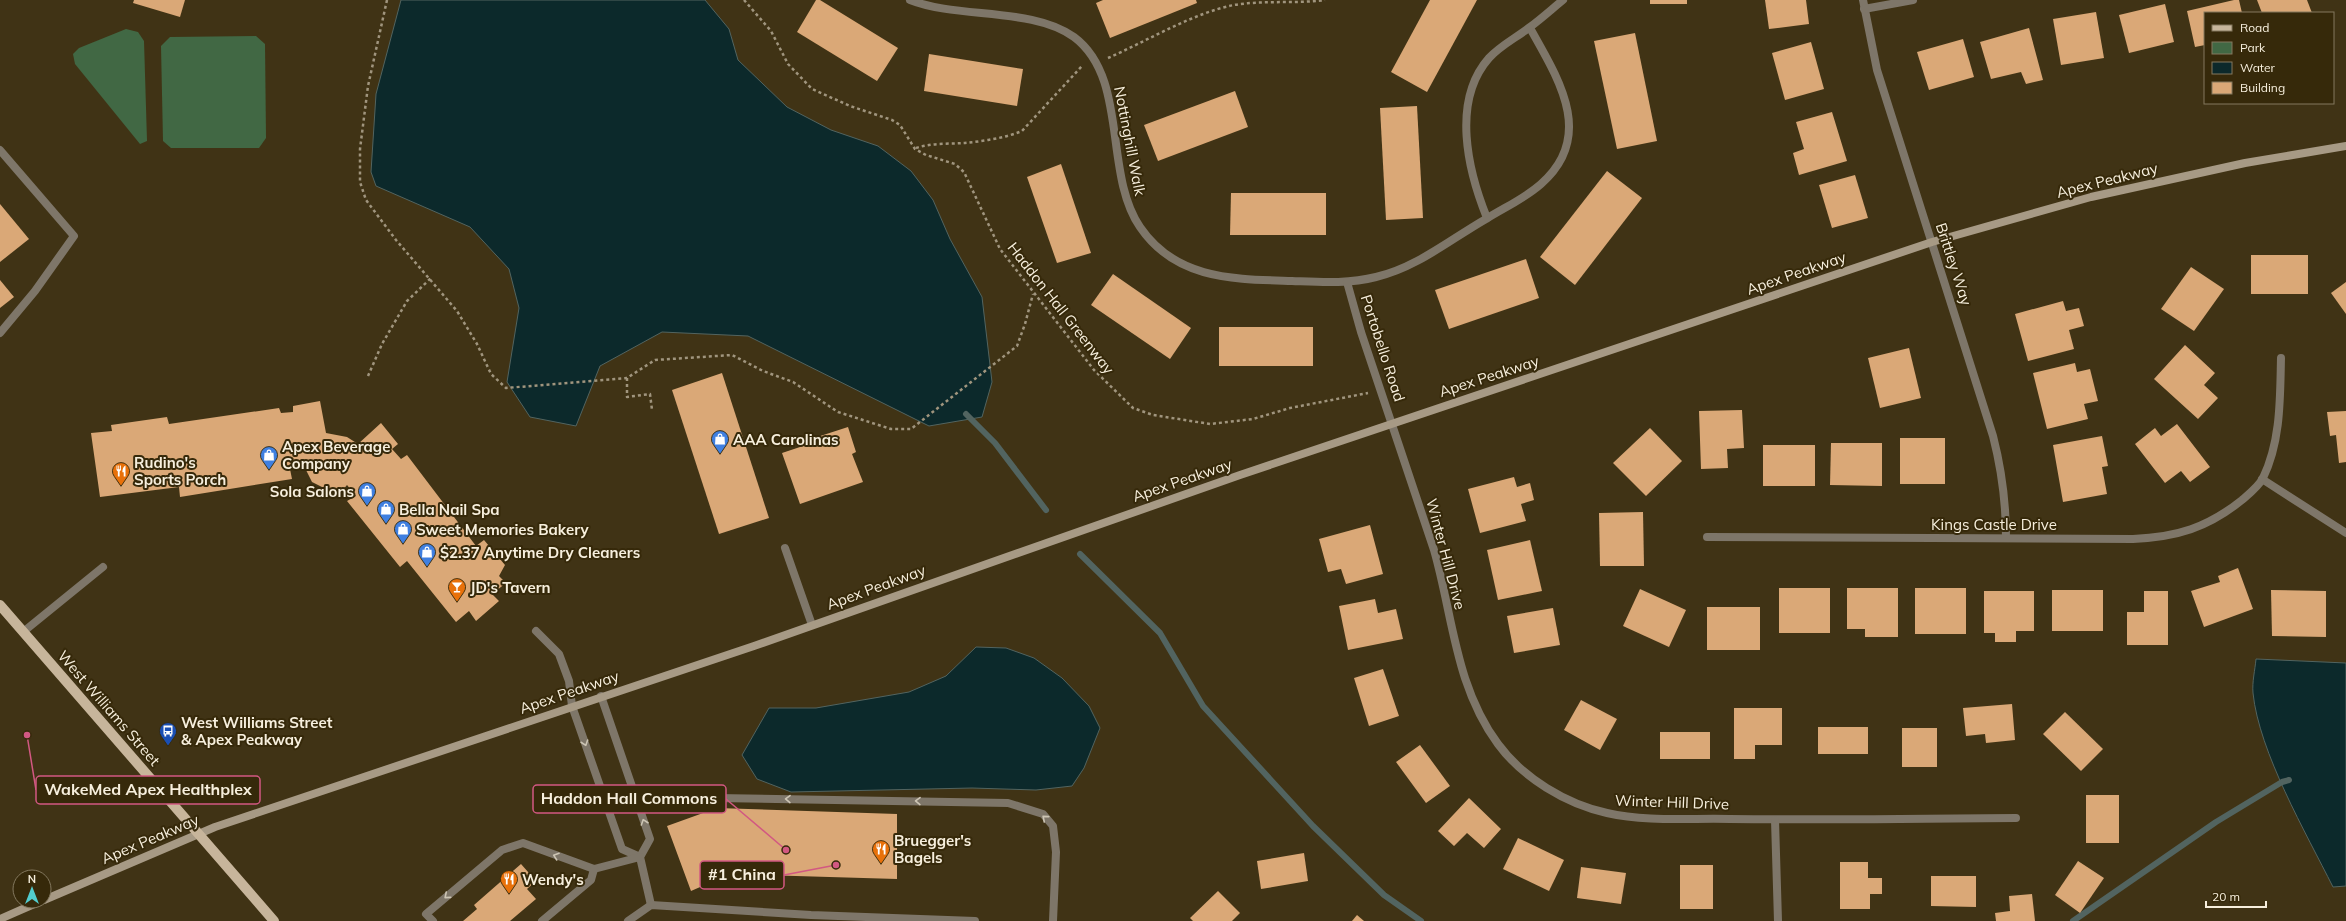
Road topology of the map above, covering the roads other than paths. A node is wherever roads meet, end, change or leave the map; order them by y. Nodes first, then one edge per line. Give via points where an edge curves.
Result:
1 (910, 0) edge
2 (1563, 0) edge
3 (1863, 0) edge
4 (1913, 0) edge
5 (1864, 9) junction
6 (1530, 28) junction
7 (2346, 146) edge
8 (0, 150) edge
9 (1487, 218) junction
10 (1932, 242) junction
11 (1347, 282) junction
12 (0, 333) edge
13 (2281, 358) dead end
14 (1392, 423) junction
15 (2262, 479) junction
16 (2346, 532) edge
17 (1708, 538) dead end
18 (2006, 538) junction
19 (785, 548) dead end
20 (103, 567) dead end
21 (0, 605) edge
22 (812, 625) junction
23 (536, 631) dead end
24 (23, 632) junction
25 (601, 696) junction
26 (572, 706) junction
27 (635, 794) junction
28 (2016, 818) dead end
29 (1774, 820) junction
30 (198, 834) junction
31 (640, 857) junction
32 (594, 869) junction
33 (52, 897) edge
34 (651, 905) junction
35 (23, 909) edge
36 (811, 918) edge
37 (0, 919) edge
38 (274, 921) edge
39 (432, 921) edge
40 (542, 921) edge
41 (628, 921) edge
42 (975, 921) edge
43 (1053, 921) edge
44 (1778, 921) edge

1 - 11 street, Nottinghill Walk via 941,8 1036,21 1060,29 1075,38 1094,62 1107,91 1127,201 1139,226 1157,246 1182,265 1211,276 1236,280
2 - 6 street
3 - 5 street, Brittley Way
4 - 5 street
5 - 10 street, Brittley Way via 1877,70
6 - 9 street via 1503,45 1488,59 1475,80 1469,100 1467,128 1471,168 1474,186
6 - 9 street via 1564,92 1568,139 1560,163 1547,179 1529,195
7 - 10 main road, Apex Peakway via 2245,163 2091,197
8 - 12 street via 74,236 35,291
9 - 11 street, Nottinghill Walk via 1396,271
10 - 14 main road, Apex Peakway
10 - 18 street, Brittley Way via 1994,436 2003,477
11 - 14 street, Portobello Road
13 - 15 street, Kings Castle Drive via 2280,419
14 - 22 main road, Apex Peakway
14 - 29 street, Winter Hill Drive via 1444,586 1455,650 1462,673 1476,708 1490,733 1508,756 1528,775 1553,792 1574,803 1608,814 1632,817
15 - 16 street
15 - 18 street, Kings Castle Drive via 2249,494 2218,518 2187,532 2133,540
17 - 18 street, Kings Castle Drive
19 - 22 street
20 - 24 street
21 - 24 main road, West Williams Street
22 - 25 main road, Apex Peakway
23 - 26 street via 559,654 569,681
24 - 30 main road, West Williams Street
25 - 26 main road, Apex Peakway
25 - 27 street
26 - 30 main road, Apex Peakway
26 -> 31 street via 622,849
31 -> 27 street via 650,839
43 -> 27 street via 1056,852 1053,826 1043,814 1008,803 716,798 666,805
28 - 29 street, Winter Hill Drive
29 - 44 street
30 - 33 main road, Apex Peakway
30 - 38 main road, West Williams Street
31 - 32 street
31 - 34 street
32 -> 39 street via 523,843 502,850 426,914
32 - 40 street via 591,880
34 - 36 street
34 - 41 street
35 - 37 main road
36 - 42 street

